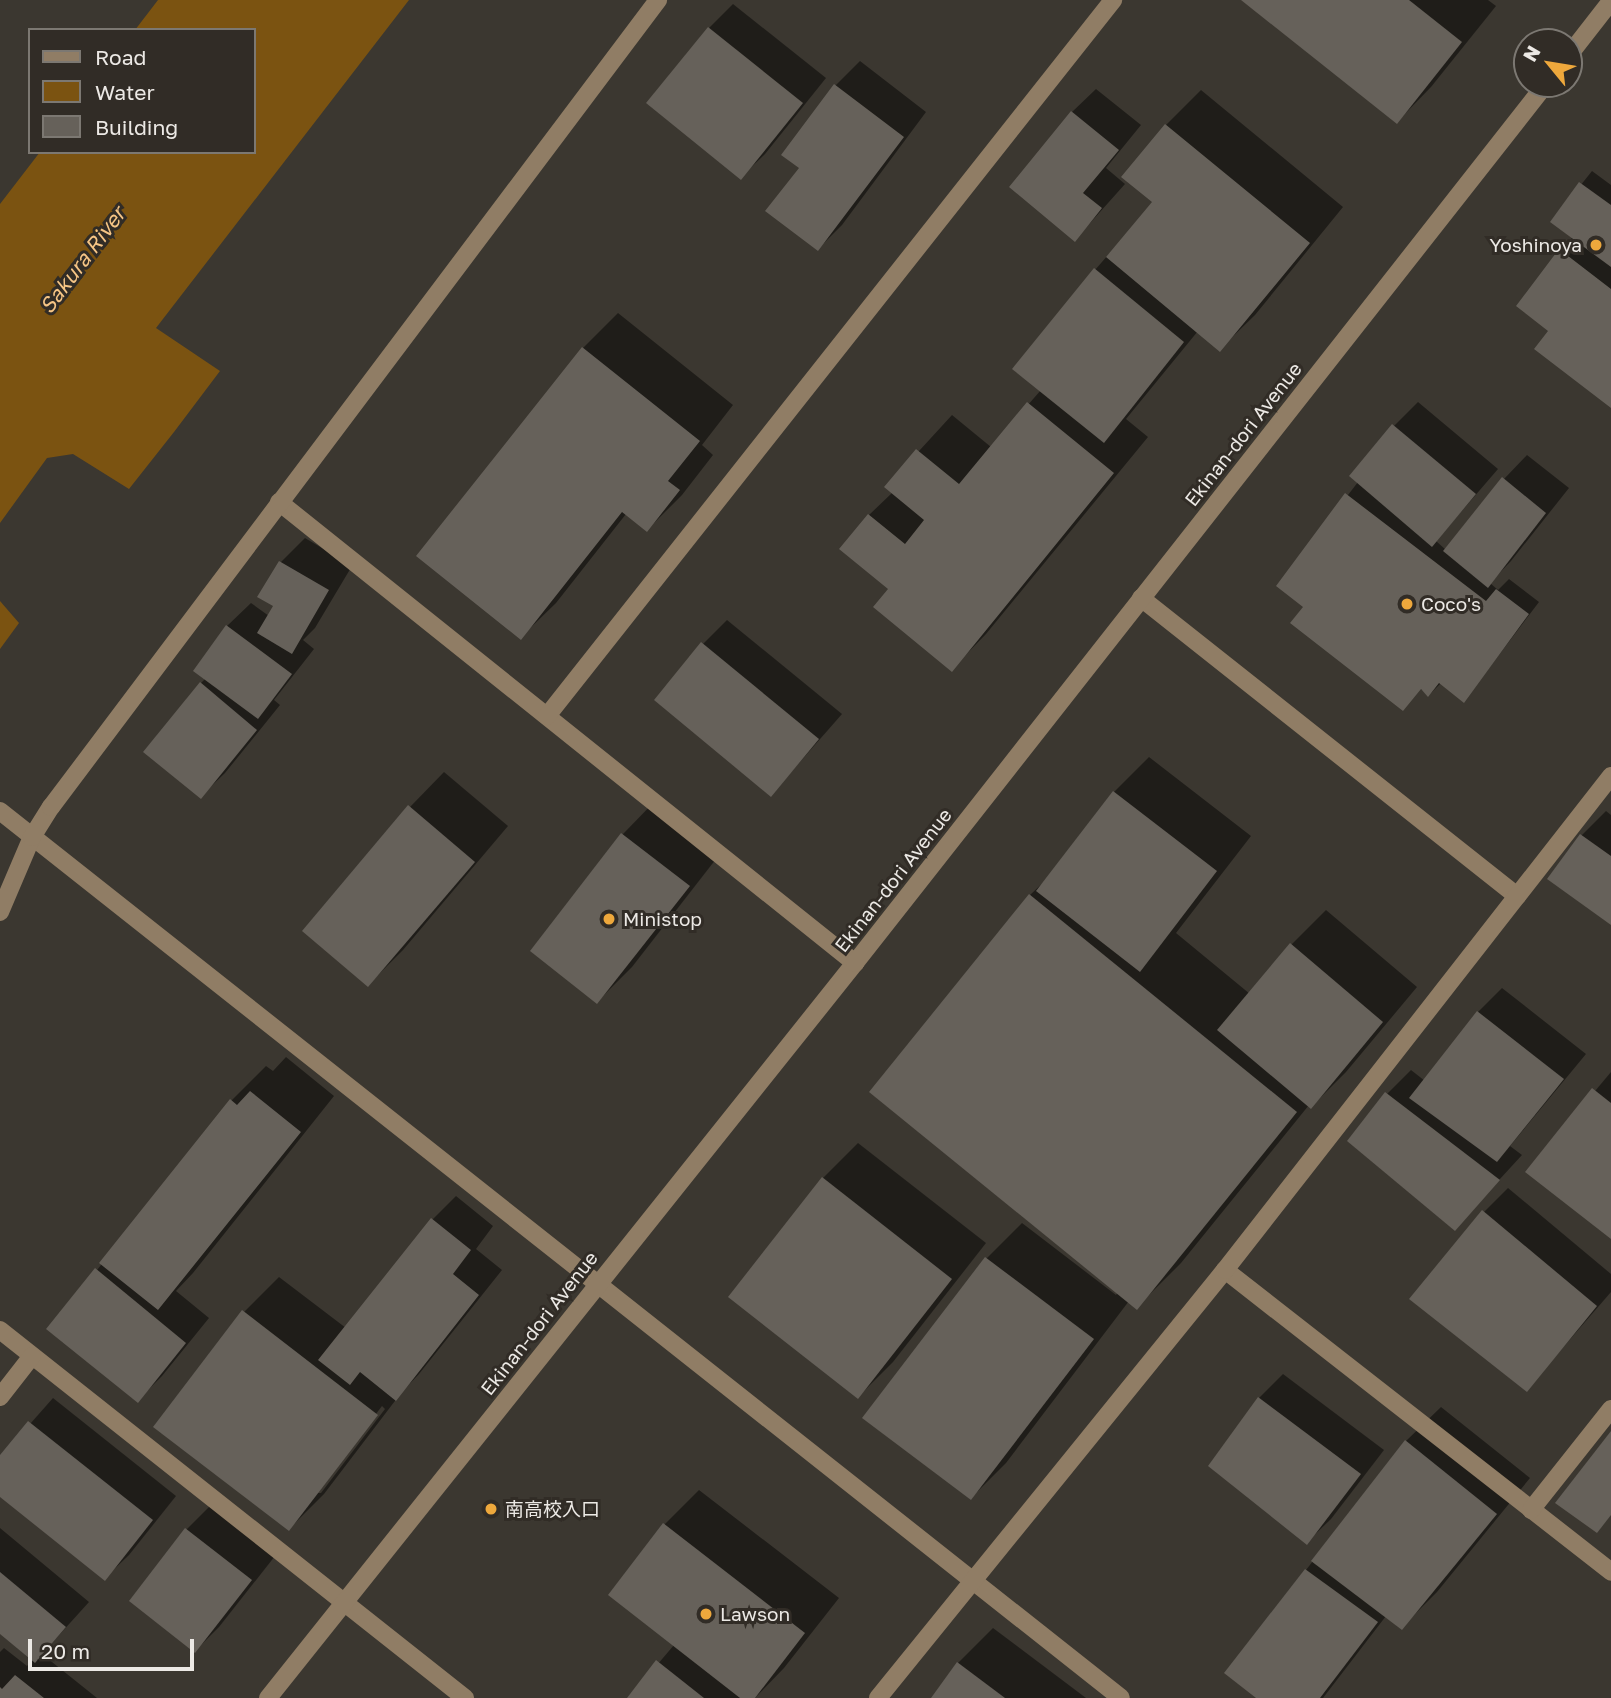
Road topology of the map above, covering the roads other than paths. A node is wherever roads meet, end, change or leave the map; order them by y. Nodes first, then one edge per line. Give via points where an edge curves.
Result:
1 (658, 0) edge
2 (1113, 0) edge
3 (1611, 1) edge
4 (1583, 36) edge
5 (1535, 98) edge
6 (279, 502) junction
7 (1141, 598) junction
8 (547, 716) junction
9 (1611, 776) edge
10 (0, 811) edge
11 (32, 837) junction
12 (1517, 896) junction
13 (0, 912) edge
14 (855, 963) junction
15 (1225, 1270) junction
16 (596, 1283) junction
17 (0, 1330) edge
18 (32, 1356) junction
19 (0, 1397) edge
20 (1611, 1409) edge
21 (1531, 1510) junction
22 (1611, 1572) edge
23 (971, 1580) junction
24 (345, 1600) junction
25 (268, 1698) edge
26 (465, 1698) edge
27 (878, 1698) edge
28 (1121, 1698) edge

1 - 6 street
2 - 8 street
3 - 4 street
5 - 7 street, Ekinan-dori Avenue
6 - 8 street
6 - 11 street
7 - 12 street
7 - 14 street, Ekinan-dori Avenue
8 - 14 street
9 - 12 street
10 - 11 street
11 - 13 street
11 - 16 street
12 - 15 street
14 - 16 street, Ekinan-dori Avenue
15 - 21 street
15 - 23 street
16 - 23 street
16 - 24 street, Ekinan-dori Avenue
17 - 18 street
18 - 19 street
18 - 24 street
20 - 21 street
21 - 22 street
23 - 27 street
23 - 28 street
24 - 25 street, Ekinan-dori Avenue
24 - 26 street

